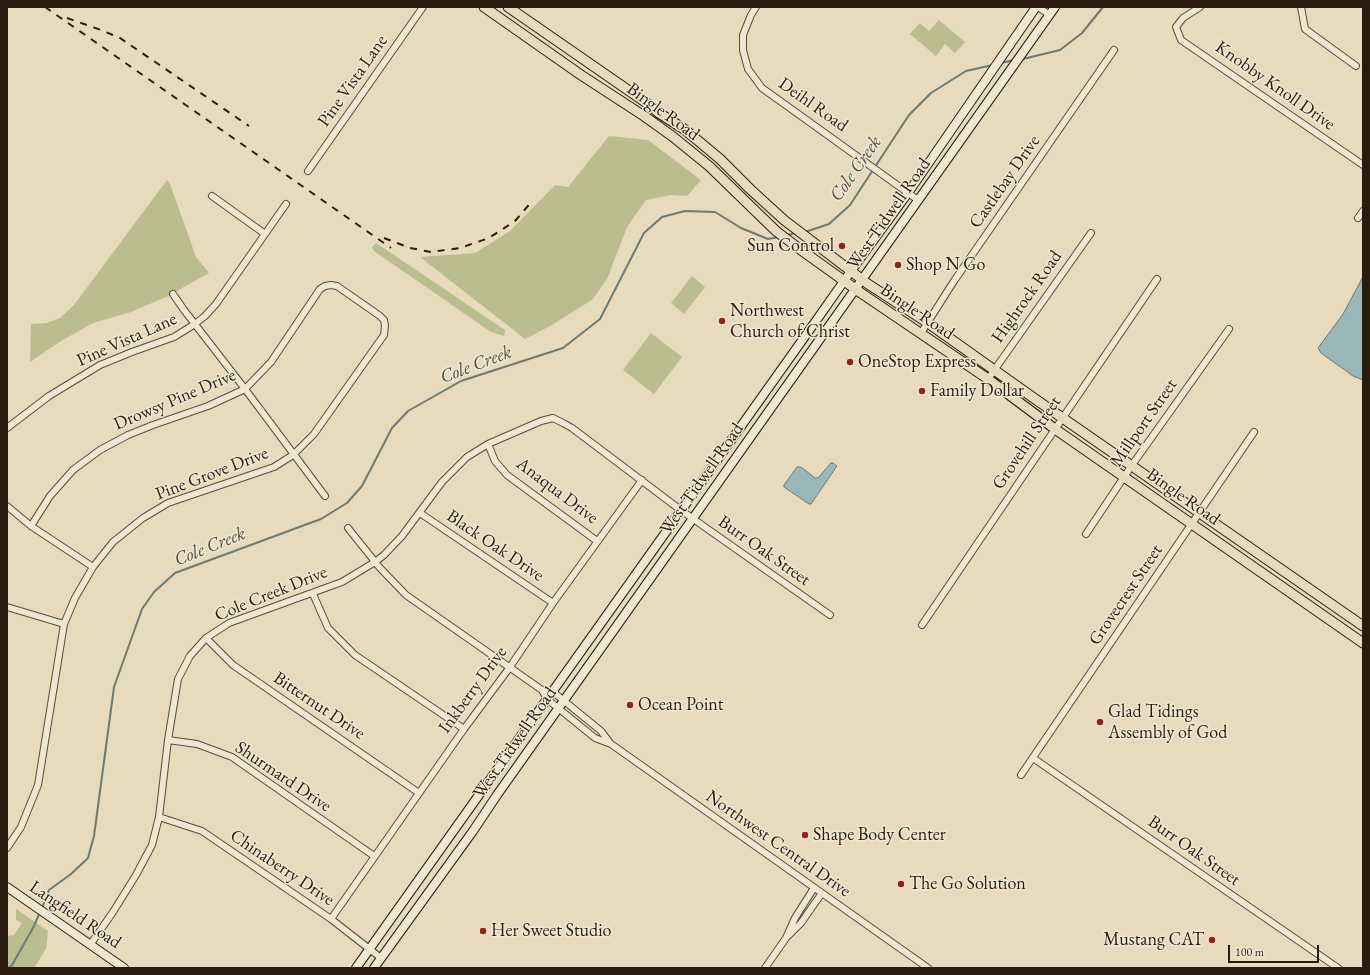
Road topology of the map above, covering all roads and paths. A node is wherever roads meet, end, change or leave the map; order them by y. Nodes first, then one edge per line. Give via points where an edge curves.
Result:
1 (423, 7) edge
2 (484, 7) edge
3 (508, 7) edge
4 (756, 7) edge
5 (1037, 7) edge
6 (1055, 7) edge
7 (1200, 7) edge
8 (1301, 7) edge
9 (1050, 15) junction
10 (553, 38) junction
11 (546, 50) junction
12 (1114, 50) dead end
13 (1356, 66) dead end
14 (651, 106) junction
15 (644, 116) junction
16 (947, 134) junction
17 (959, 142) junction
18 (1363, 165) edge
19 (308, 171) dead end
20 (750, 189) junction
21 (908, 193) junction
22 (212, 196) dead end
23 (742, 198) junction
24 (918, 200) junction
25 (286, 204) dead end
26 (1363, 211) edge
27 (1358, 218) dead end
28 (1091, 233) dead end
29 (265, 234) junction
30 (850, 271) junction
31 (1157, 279) dead end
32 (844, 280) junction
33 (862, 280) junction
34 (856, 289) junction
35 (173, 294) dead end
36 (360, 301) joint
37 (928, 323) junction
38 (195, 324) junction
39 (1229, 329) dead end
40 (921, 333) junction
41 (784, 366) junction
42 (995, 369) junction
43 (796, 373) junction
44 (988, 379) junction
45 (245, 389) junction
46 (1063, 418) junction
47 (741, 426) junction
48 (7, 428) edge
49 (1056, 428) junction
50 (1254, 432) dead end
51 (753, 434) junction
52 (488, 444) junction
53 (293, 455) junction
54 (1132, 466) junction
55 (1125, 476) junction
56 (642, 480) junction
57 (325, 496) dead end
58 (7, 506) edge
59 (682, 510) junction
60 (420, 513) junction
61 (1200, 513) junction
62 (693, 519) junction
63 (1193, 524) junction
64 (31, 526) junction
65 (348, 528) dead end
66 (1086, 534) dead end
67 (597, 541) junction
68 (375, 562) junction
69 (93, 567) junction
70 (313, 594) junction
71 (553, 603) junction
72 (7, 607) edge
73 (1338, 609) junction
74 (830, 615) dead end
75 (1330, 620) junction
76 (64, 624) junction
77 (922, 625) dead end
78 (1363, 626) edge
79 (206, 638) junction
80 (1363, 643) edge
81 (510, 667) junction
82 (542, 690) junction
83 (552, 691) junction
84 (547, 699) junction
85 (565, 700) junction
86 (559, 709) junction
87 (464, 729) junction
88 (168, 740) junction
89 (610, 744) junction
90 (1033, 758) junction
91 (1021, 775) dead end
92 (419, 792) junction
93 (159, 817) junction
94 (460, 823) junction
95 (473, 831) junction
96 (7, 848) edge
97 (374, 856) junction
98 (7, 887) edge
99 (814, 888) junction
100 (822, 893) junction
101 (331, 919) junction
102 (786, 938) junction
103 (90, 945) junction
104 (370, 949) junction
105 (381, 958) junction
106 (124, 968) edge
107 (356, 968) edge
108 (374, 968) edge
109 (765, 968) edge
110 (928, 968) edge
111 (1338, 968) edge

1 - 19 street, Pine Vista Lane
2 - 11 main road, Bingle Road
3 - 10 main road, Bingle Road
4 - 21 street, Deihl Road via 743,35 743,50 748,69 762,88
5 - 9 street
5 - 16 main road, West Tidwell Road
6 - 9 main road, West Tidwell Road
7 - 18 street, Knobby Knoll Drive via 1183,18 1176,27 1181,40
8 - 13 street via 1305,29
9 - 17 main road, West Tidwell Road
10 - 11 main road
10 - 14 main road, Bingle Road
11 - 15 main road, Bingle Road
12 - 37 street, Castlebay Drive via 954,281
14 - 15 main road
14 - 20 main road, Bingle Road via 709,149
15 - 23 main road, Bingle Road via 697,156
16 - 17 main road
16 - 21 main road, West Tidwell Road
17 - 24 main road, West Tidwell Road
20 - 23 main road
20 - 30 main road, Bingle Road via 778,215
21 - 24 street, Deihl Road
21 - 30 main road, West Tidwell Road
22 - 29 street
23 - 32 main road, Bingle Road via 797,247
24 - 33 main road, West Tidwell Road
25 - 29 street, Pine Vista Lane
26 - 27 street
28 - 42 street, Highrock Road
29 - 38 street, Pine Vista Lane via 216,304
30 - 32 main road, West Tidwell Road
30 - 33 main road, Bingle Road
31 - 46 street, Grovehill Street
32 - 34 main road, Bingle Road
32 - 41 main road, West Tidwell Road
33 - 34 main road, West Tidwell Road
33 - 37 main road, Bingle Road
34 - 40 main road, Bingle Road
34 - 43 main road, West Tidwell Road
35 - 38 street
36 - 45 street, Drowsy Pine Drive via 336,286 325,286 320,289 271,362
36 - 53 street, Pine Grove Drive via 384,320 384,335 314,434
37 - 40 street, Castlebay Drive
37 - 42 main road, Bingle Road
38 - 45 street
38 - 48 street, Pine Vista Lane via 174,337 100,365 49,396
39 - 54 street, Millport Street
40 - 44 main road, Bingle Road
41 - 43 main road
41 - 47 main road, West Tidwell Road
42 - 44 street, Highrock Road
42 - 46 main road, Bingle Road
43 - 51 main road, West Tidwell Road
44 - 49 main road, Bingle Road
45 - 53 street
45 - 64 street, Drowsy Pine Drive via 208,406 128,435 100,450 73,470 50,496
46 - 49 street, Grovehill Street
46 - 54 main road, Bingle Road
47 - 51 main road
47 - 59 main road, West Tidwell Road
49 - 55 main road, Bingle Road
49 - 77 street, Grovehill Street
50 - 61 street, Grovecrest Street
51 - 62 main road, West Tidwell Road
52 - 56 street, Cole Creek Drive via 553,418 572,428
52 - 60 street, Cole Creek Drive via 467,457 447,477
52 - 67 street, Anaqua Drive via 495,461 507,475
53 - 57 street
53 - 69 street, Pine Grove Drive via 274,467 168,503 143,518 113,542
54 - 55 street, Millport Street
54 - 61 main road, Bingle Road
55 - 63 main road, Bingle Road
55 - 66 street, Millport Street
56 - 59 street, Burr Oak Street
56 - 67 street, Inkberry Drive
58 - 64 street
59 - 62 street, Burr Oak Street
59 - 83 main road, West Tidwell Road
60 - 68 street, Cole Creek Drive via 402,536
60 - 71 street, Black Oak Drive
61 - 63 street, Grovecrest Street
61 - 73 main road, Bingle Road
62 - 74 street, Burr Oak Street
62 - 85 main road, West Tidwell Road
63 - 75 main road, Bingle Road
63 - 90 street, Grovecrest Street
64 - 69 street
65 - 68 street
67 - 71 street, Inkberry Drive
68 - 70 street, Cole Creek Drive via 342,582
68 - 81 street via 406,595
69 - 76 street, Pine Grove Drive
70 - 79 street, Cole Creek Drive via 229,623
70 - 87 street via 328,628 355,655
71 - 81 street, Inkberry Drive
72 - 76 street
73 - 75 main road
73 - 78 main road, Bingle Road
75 - 80 main road, Bingle Road
76 - 96 street, Pine Grove Drive via 38,785 21,827
79 - 88 street, Cole Creek Drive via 190,656 178,679
79 - 92 street, Bitternut Drive via 232,664
81 - 82 street
81 - 87 street, Inkberry Drive
82 - 83 street
82 - 84 street
83 - 84 main road, West Tidwell Road
83 - 85 street, Northwest Central Drive
84 - 86 street, Northwest Central Drive
84 - 94 main road, West Tidwell Road
85 - 86 main road, West Tidwell Road
85 - 89 street, Northwest Central Drive via 601,731
86 - 89 street, Northwest Central Drive via 594,738
86 - 95 main road, West Tidwell Road
87 - 92 street, Inkberry Drive
88 - 93 street, Cole Creek Drive
88 - 97 street, Shurmard Drive via 197,744 232,758
89 - 99 street, Northwest Central Drive
90 - 91 street, Grovecrest Street
90 - 111 street, Burr Oak Street
92 - 97 street, Inkberry Drive
93 - 101 street, Chinaberry Drive via 202,831
93 - 103 street, Cole Creek Drive via 152,845 136,875
94 - 95 main road
94 - 104 main road, West Tidwell Road
95 - 105 main road, West Tidwell Road
97 - 101 street, Inkberry Drive
98 - 103 main road, Langfield Road
99 - 100 street, Northwest Central Drive
99 - 102 street
100 - 102 street via 801,923
100 - 110 street, Northwest Central Drive
101 - 104 street, Chinaberry Drive
102 - 109 street
103 - 106 main road, Langfield Road
104 - 105 street, Chinaberry Drive
104 - 107 main road, West Tidwell Road
105 - 108 main road, West Tidwell Road

